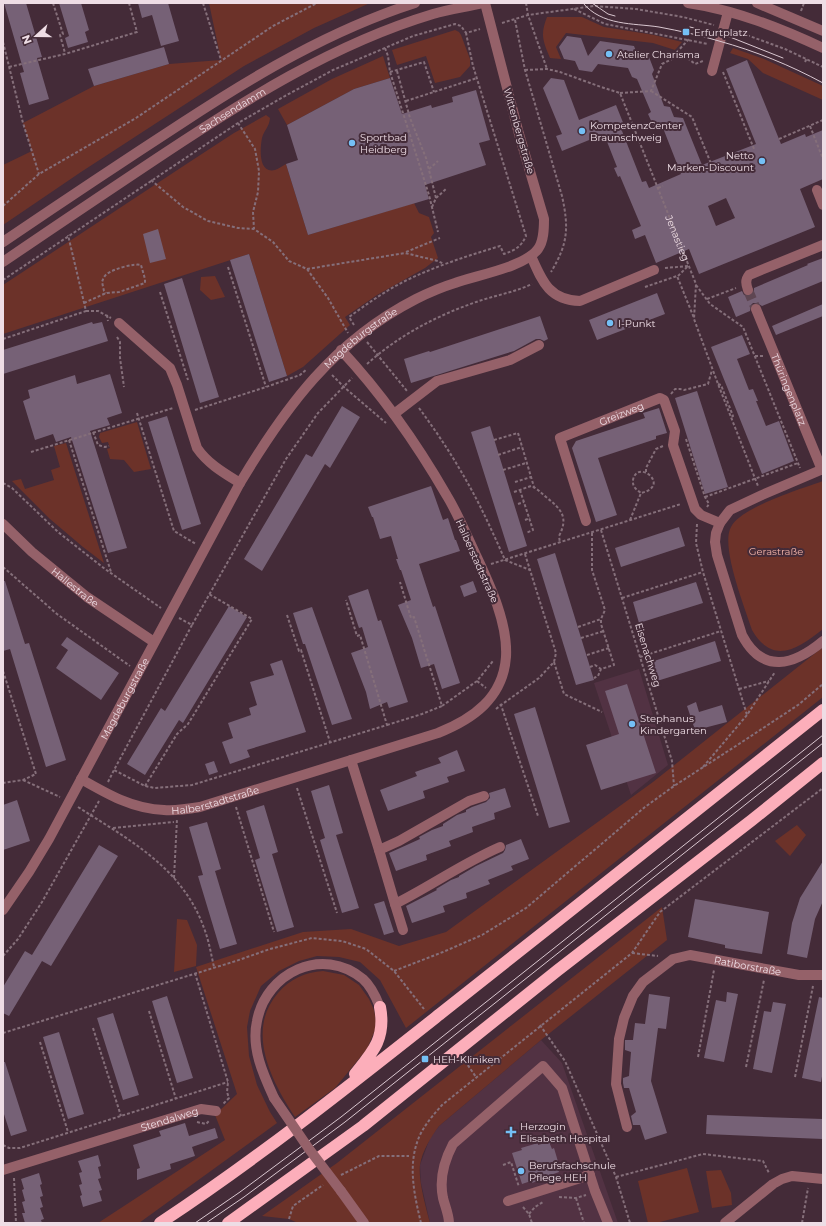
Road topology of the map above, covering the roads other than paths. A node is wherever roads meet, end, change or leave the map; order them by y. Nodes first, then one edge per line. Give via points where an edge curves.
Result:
1 (415, 3) edge
2 (484, 3) edge
3 (688, 3) edge
4 (757, 3) edge
5 (728, 12) junction
6 (823, 31) edge
7 (823, 48) edge
8 (716, 68) road end
9 (817, 190) dead end
10 (823, 205) edge
11 (3, 242) edge
12 (823, 245) edge
13 (531, 256) junction
14 (3, 262) edge
15 (654, 270) road end
16 (747, 287) road end
17 (756, 309) tunnel mouth
18 (119, 323) road end
19 (539, 346) dead end
20 (341, 350) junction
21 (394, 414) junction
22 (822, 470) edge
23 (240, 483) junction
24 (590, 522) road end
25 (720, 523) junction
26 (3, 524) edge
27 (823, 641) edge
28 (154, 642) junction
29 (823, 710) edge
30 (351, 760) junction
31 (823, 763) edge
32 (81, 779) junction
33 (484, 796) dead end
34 (500, 847) dead end
35 (378, 850) junction
36 (395, 904) junction
37 (3, 910) edge
38 (403, 930) dead end
39 (819, 974) edge
40 (380, 1007) joint
41 (340, 1092) junction
42 (216, 1111) road end
43 (627, 1127) dead end
44 (3, 1170) edge
45 (590, 1175) junction
46 (823, 1179) edge
47 (508, 1201) dead end
48 (160, 1223) edge
49 (228, 1223) edge
50 (364, 1223) edge
51 (449, 1223) edge
52 (608, 1223) edge
53 (725, 1223) edge

1 - 11 street, Sachsendamm via 318,42 239,86
2 - 13 street, Wittenbergstraße via 544,219 540,247
2 - 14 street, Sachsendamm via 407,23 311,65 208,125
3 - 5 street
4 - 6 street
5 - 7 street via 780,29
5 - 8 street
9 - 10 street
12 - 16 street via 753,272 746,278
13 - 15 street via 547,288 554,294 573,301 580,301
13 - 20 street, Magdeburgstraße via 416,299 379,321
17 - 22 street, Thüringenplatz
18 - 23 street via 170,368 197,448 211,464
19 - 21 street via 510,360 436,381
20 - 21 street, Halberstadtstraße
20 - 23 street, Magdeburgstraße via 309,383 274,428
21 - 30 street, Halberstadtstraße via 414,441 448,497 492,590 506,645 506,657 494,694 474,714 438,733
22 - 25 street via 738,505 730,510
23 - 28 street, Magdeburgstraße
24 - 25 street, Greizweg via 560,438 660,398 664,400 675,431 674,445 694,509
25 - 27 street via 715,542 717,555 747,644 762,658 781,662 806,654
26 - 28 street, Hallestraße via 32,552 87,596
28 - 32 street, Magdeburgstraße
29 - 41 highway
30 - 32 street, Halberstadtstraße via 200,807 177,810 148,809 132,804
30 - 35 street
31 - 49 highway via 363,1126
32 - 37 street, Magdeburgstraße via 49,839
33 - 35 street via 469,801 399,841
34 - 36 street via 477,857
35 - 36 street
36 - 38 street
39 - 43 street, Ratiborstraße via 799,975 690,955 673,958 643,982 633,996 624,1018 619,1039 616,1084
40 - 41 highway via 382,1031 379,1042
40 - 50 street, bridge via 364,980 346,969 324,964 314,965 299,969 278,982 271,990 256,1022 257,1051 274,1098
41 - 48 highway
42 - 44 street, Stendalweg via 201,1109
45 - 47 street
45 - 51 street via 562,1088 543,1066 453,1144 447,1155 441,1182
45 - 52 street
46 - 53 street via 792,1176 782,1178

